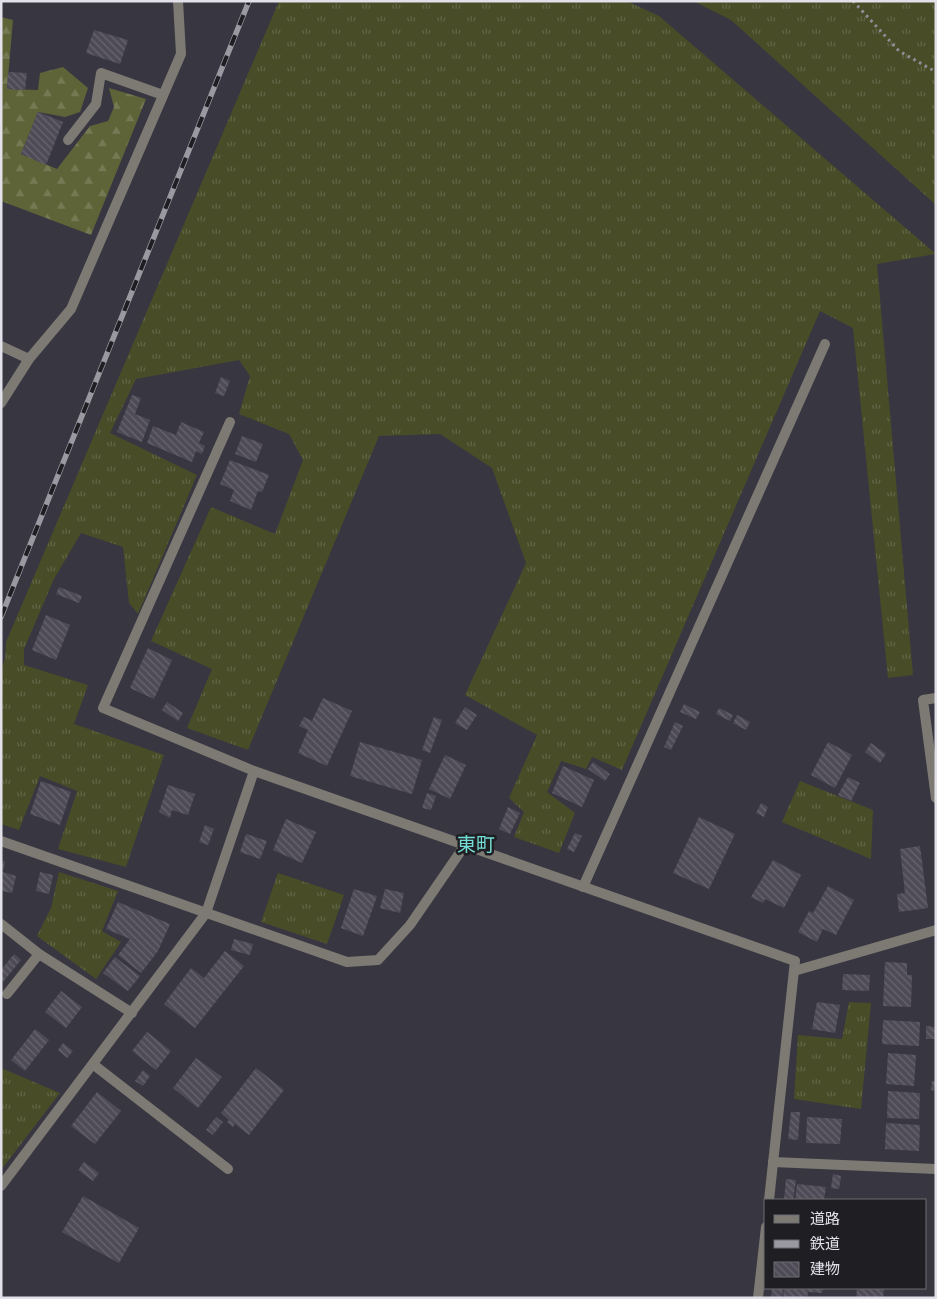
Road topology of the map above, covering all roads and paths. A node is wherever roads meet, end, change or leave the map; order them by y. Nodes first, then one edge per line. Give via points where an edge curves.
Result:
1 (178, 1) edge
2 (853, 1) edge
3 (936, 72) edge
4 (163, 95) junction
5 (68, 140) dead end
6 (825, 344) dead end
7 (1, 346) edge
8 (29, 360) junction
9 (1, 403) edge
10 (230, 422) dead end
11 (936, 698) edge
12 (254, 771) junction
13 (936, 798) edge
14 (1, 841) edge
15 (464, 845) junction
16 (584, 887) junction
17 (206, 912) junction
18 (1, 924) edge
19 (936, 930) edge
20 (39, 954) junction
21 (794, 971) junction
22 (7, 994) dead end
23 (132, 1013) junction
24 (94, 1065) junction
25 (773, 1162) junction
26 (228, 1169) dead end
27 (936, 1169) edge
28 (1, 1186) edge
29 (769, 1199) edge
30 (764, 1245) edge
31 (758, 1298) edge

1 - 4 street via 181,54
2 - 3 path via 898,51
4 - 5 street via 101,73 96,104
4 - 8 street via 71,310
6 - 16 street
7 - 8 street
8 - 9 street
10 - 12 street via 104,708
11 - 13 street via 923,700
12 - 15 street
12 - 17 street
14 - 17 street
15 - 16 street
15 - 17 street via 410,925 378,960 347,962
16 - 21 street via 795,961
17 - 23 street
18 - 20 street
19 - 21 street
20 - 22 street
20 - 23 street
21 - 25 street
23 - 24 street
24 - 26 street
24 - 28 street
25 - 27 street
25 - 29 street
30 - 31 street

